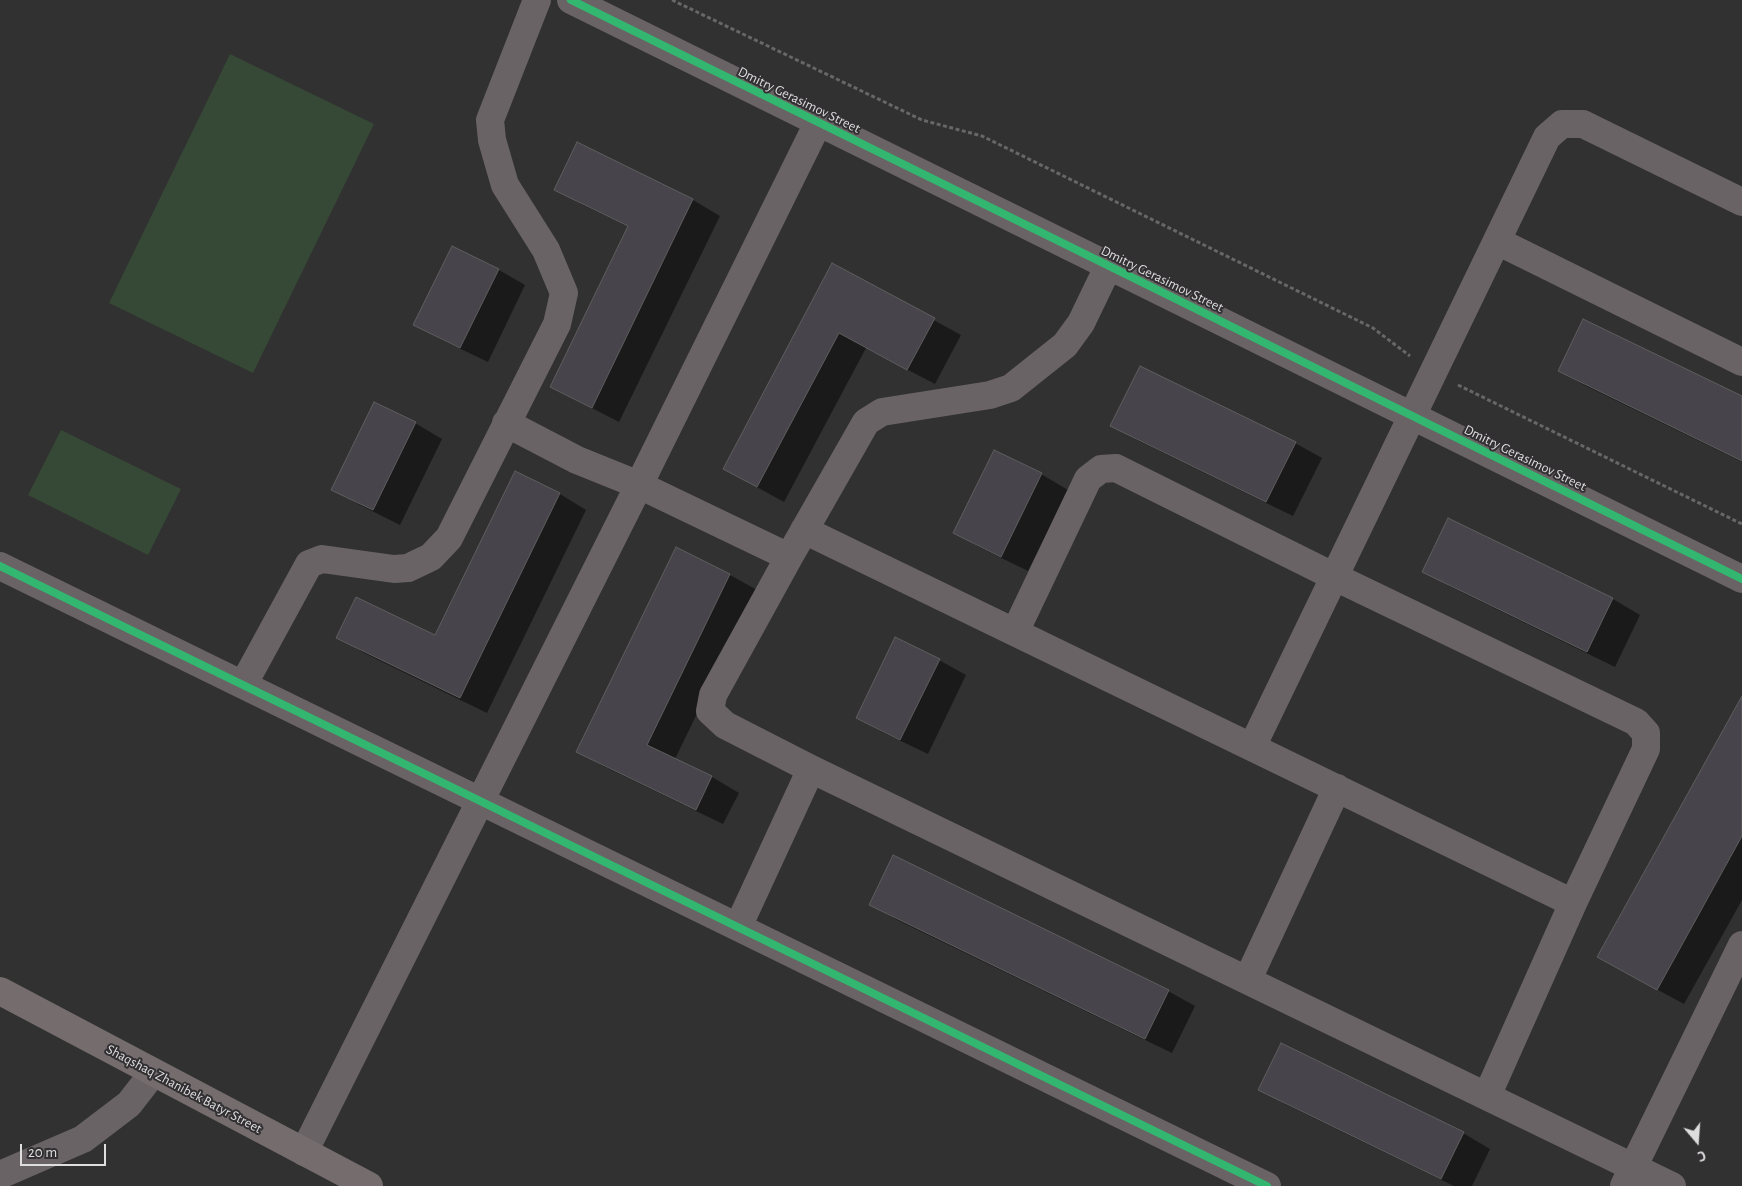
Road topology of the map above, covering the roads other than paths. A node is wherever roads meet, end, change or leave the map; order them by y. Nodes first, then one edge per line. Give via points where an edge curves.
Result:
1 (537, 0) edge
2 (571, 0) edge
3 (818, 123) junction
4 (1742, 202) edge
5 (1497, 241) junction
6 (1108, 267) junction
7 (1742, 362) edge
8 (1412, 416) junction
9 (506, 423) junction
10 (639, 485) junction
11 (804, 530) junction
12 (789, 557) junction
13 (0, 566) edge
14 (1335, 576) junction
15 (1742, 579) edge
16 (1015, 632) junction
17 (243, 685) junction
18 (1252, 747) junction
19 (812, 769) junction
20 (1337, 788) junction
21 (480, 801) junction
22 (1572, 903) junction
23 (738, 927) junction
24 (1742, 945) edge
25 (1248, 979) junction
26 (0, 991) edge
27 (153, 1072) junction
28 (1487, 1096) junction
29 (304, 1152) junction
30 (0, 1175) edge
31 (1628, 1176) edge
32 (369, 1186) edge
33 (1267, 1186) edge
34 (1672, 1186) edge

1 - 9 street via 490,120 492,140 505,184 546,250 564,293 558,324
2 - 3 street, Dmitry Gerasimov Street
3 - 6 street, Dmitry Gerasimov Street
3 - 10 street
4 - 5 street via 1583,124 1562,124 1547,137
5 - 7 street
5 - 8 street
6 - 8 street, Dmitry Gerasimov Street
6 - 11 street via 1081,323 1065,345 1011,388 990,395 882,412 866,422
8 - 14 street
8 - 15 street, Dmitry Gerasimov Street
9 - 10 street via 577,460
9 - 17 street via 449,538 431,557 408,568 394,569 322,559 309,564
10 - 12 street
10 - 21 street
11 - 12 street
11 - 16 street
12 - 19 street via 713,695 710,712 725,725
13 - 17 street
14 - 16 street via 1116,468 1101,469 1088,479
14 - 18 street
14 - 22 street via 1636,722 1646,733 1646,749
16 - 18 street
17 - 21 street
18 - 20 street
19 - 23 street
19 - 25 street
20 - 22 street
20 - 25 street
21 - 23 street
21 - 29 street
22 - 28 street
23 - 33 street
24 - 31 street
25 - 28 street
26 - 27 main road, Shaqshaq Zhanibek Batyr Street
27 - 29 main road, Shaqshaq Zhanibek Batyr Street
27 - 30 street via 129,1104 83,1140
28 - 31 street
29 - 32 main road, Shaqshaq Zhanibek Batyr Street
31 - 34 street

